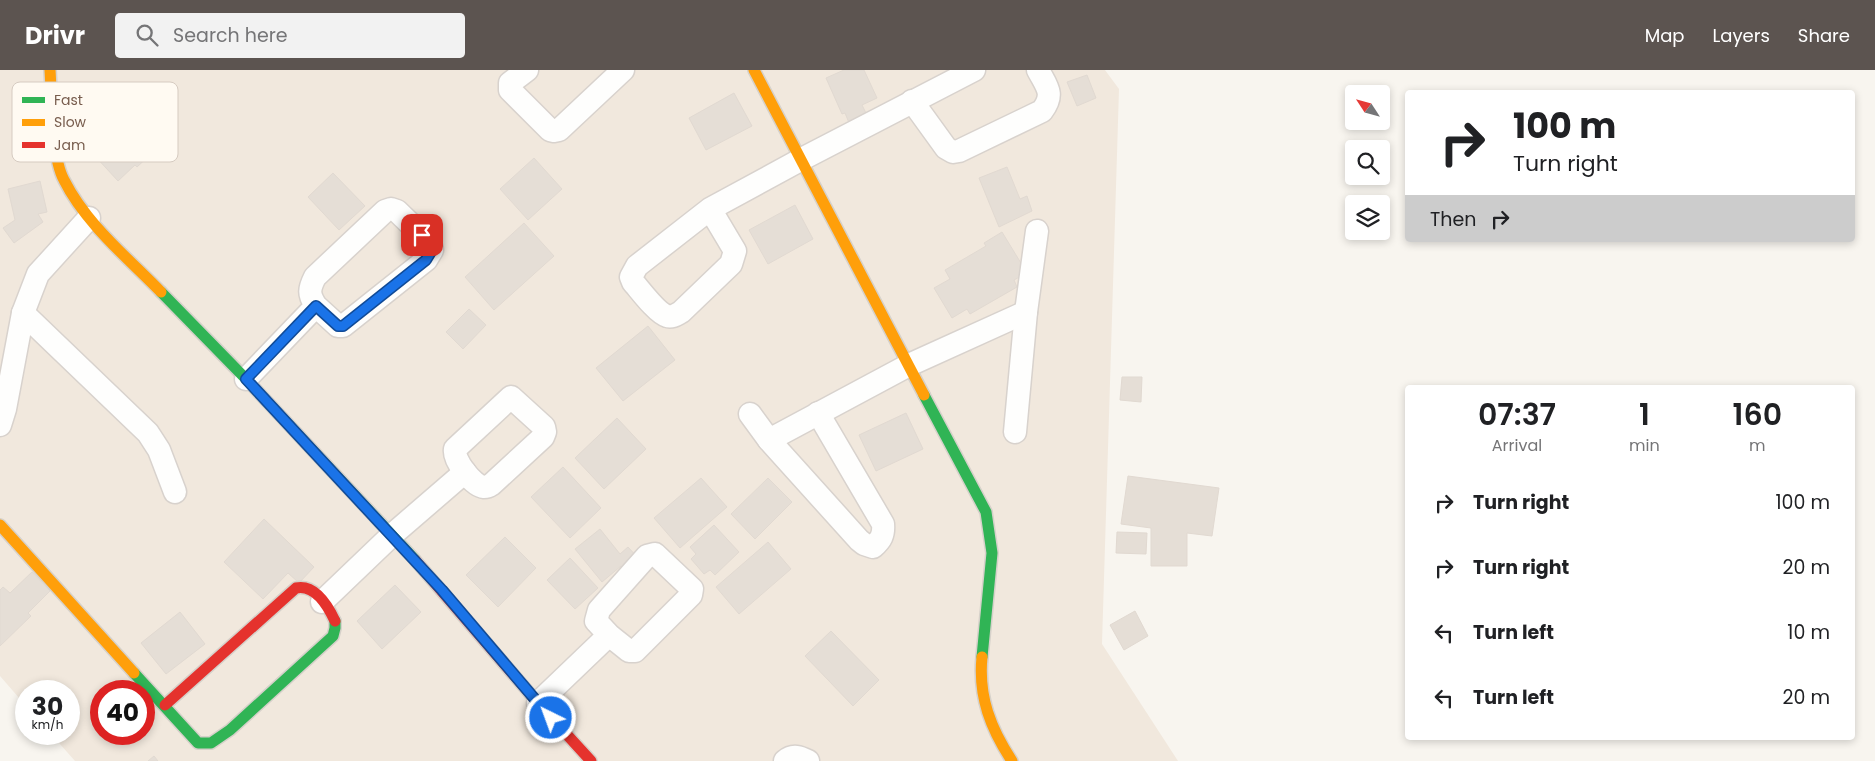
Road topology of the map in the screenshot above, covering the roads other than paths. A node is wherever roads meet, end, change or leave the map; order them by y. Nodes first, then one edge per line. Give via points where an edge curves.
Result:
1 (526, 70) edge
2 (623, 70) edge
3 (754, 70) edge
4 (974, 70) edge
5 (1038, 70) edge
6 (912, 101) junction
7 (802, 159) junction
8 (58, 162) edge
9 (710, 209) junction
10 (89, 218) junction
11 (1037, 232) dead end
12 (316, 306) junction
13 (1026, 312) junction
14 (23, 313) junction
15 (909, 365) junction
16 (246, 379) junction
17 (818, 413) junction
18 (750, 414) dead end
19 (0, 425) edge
20 (1015, 432) dead end
21 (769, 440) junction
22 (465, 472) dead end
23 (175, 492) dead end
24 (0, 525) edge
25 (392, 535) junction
26 (322, 602) junction
27 (609, 635) dead end
28 (538, 703) junction
29 (164, 705) junction
30 (590, 761) edge
31 (785, 761) edge
32 (808, 761) edge
33 (1012, 761) edge

1 - 2 street via 510,83 510,90 554,131 559,130
3 - 7 street
4 - 6 street
5 - 6 street via 1049,91 1048,102 1042,111 959,151 946,148
6 - 7 street
7 - 9 street
7 - 15 street
8 - 10 street via 63,178
9 - 9 street via 648,257 631,277 667,317 681,312 734,258 735,251
10 - 14 street via 38,274
10 - 16 street
11 - 13 street
12 - 12 street via 310,297 315,277 385,211 397,211 430,243 432,250 426,260 343,326 338,326
12 - 16 street
13 - 15 street
13 - 20 street
14 - 19 street
14 - 23 street via 148,433 159,450
15 - 17 street
15 - 33 street via 986,512 992,553 980,675 996,736
16 - 25 street
17 - 21 street
17 - 21 street via 883,524 884,534 873,547 859,540
18 - 21 street
22 - 25 street
24 - 29 street
25 - 26 street
25 - 28 street
26 - 29 street via 309,588 296,588
26 - 29 street via 335,621 333,636 213,743 198,743
27 - 28 street
28 - 30 street
31 - 32 street via 797,756

